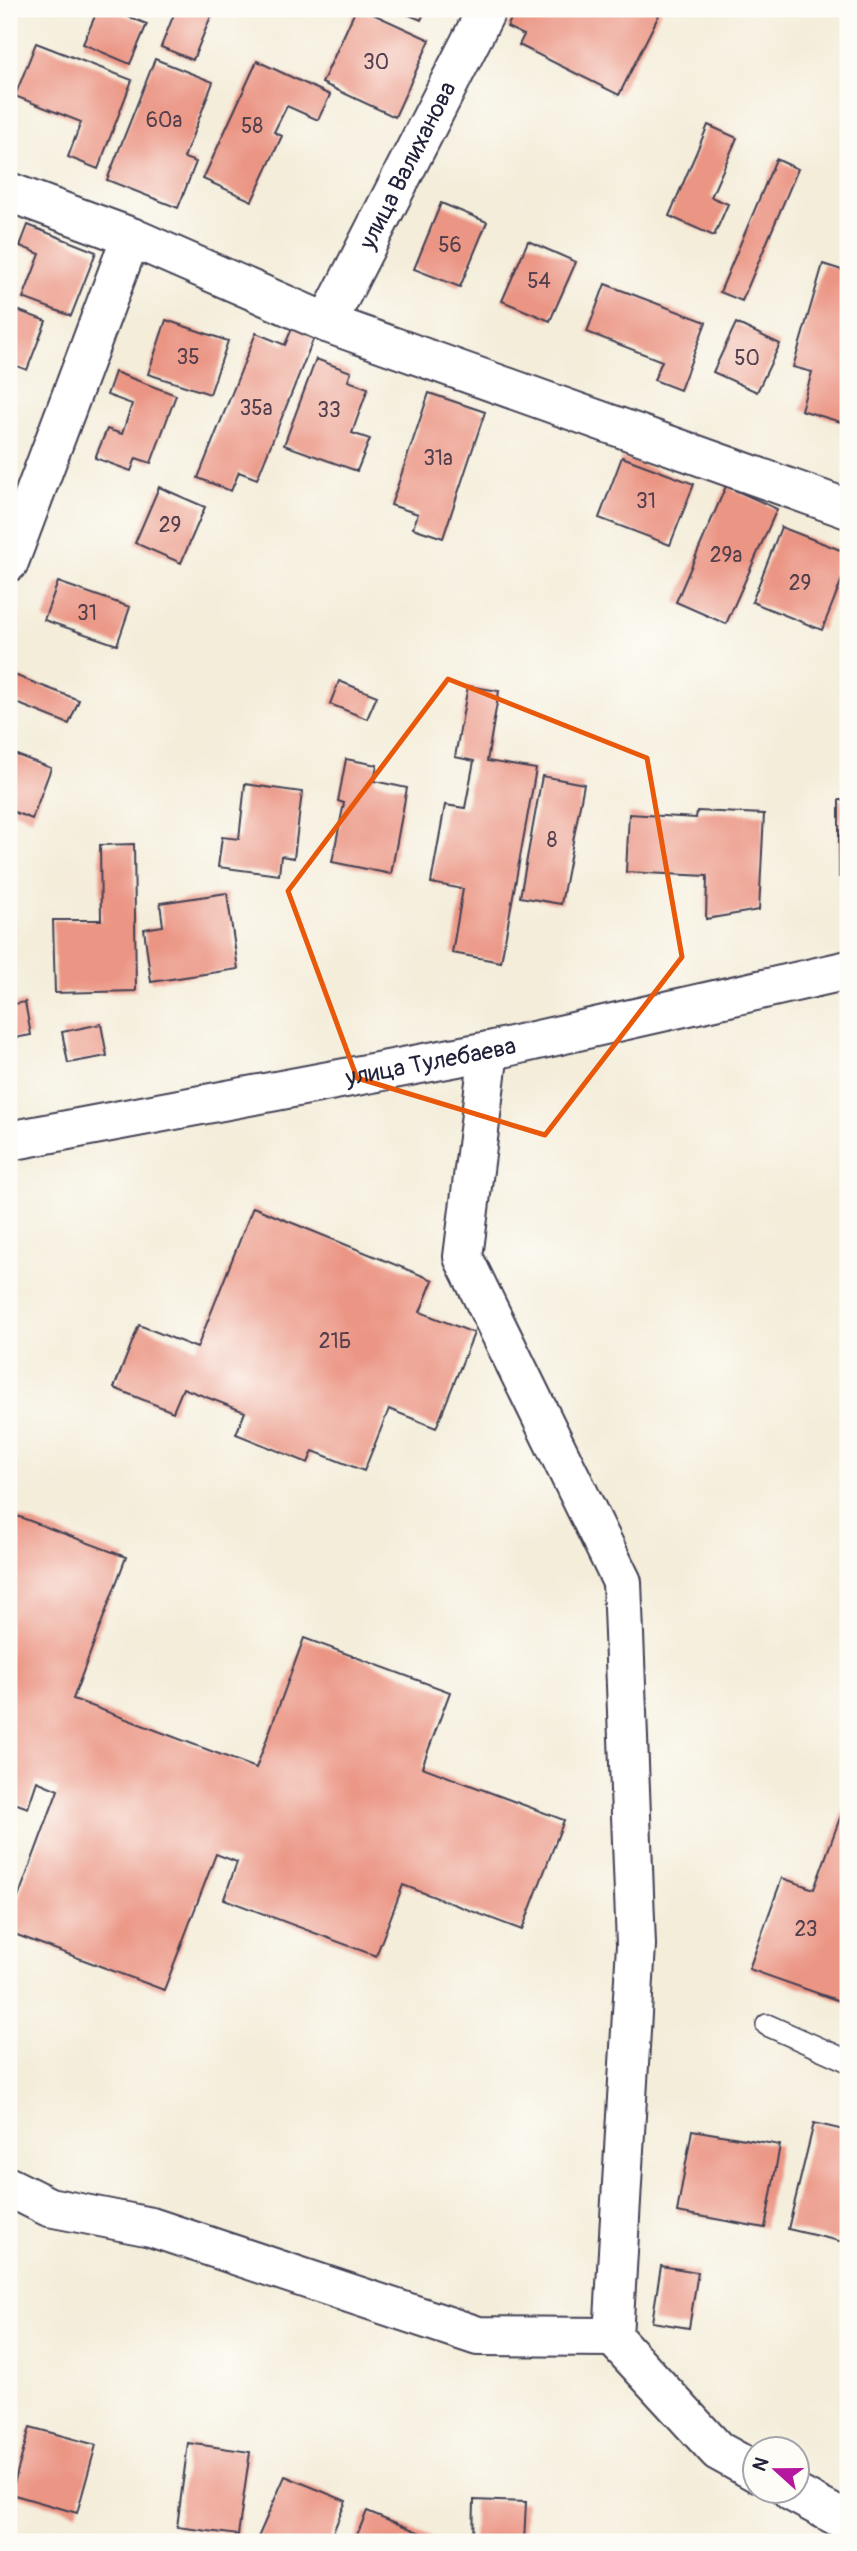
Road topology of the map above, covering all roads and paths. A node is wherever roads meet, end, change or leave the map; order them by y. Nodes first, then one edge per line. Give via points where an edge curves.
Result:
1 (487, 9) edge
2 (9, 192) edge
3 (131, 237) junction
4 (327, 323) junction
5 (848, 509) edge
6 (9, 562) edge
7 (848, 970) edge
8 (489, 1051) junction
9 (9, 1141) edge
10 (767, 2025) dead end
11 (848, 2061) edge
12 (9, 2187) edge
13 (613, 2337) junction
14 (742, 2465) edge
15 (812, 2502) edge
16 (848, 2522) edge

1 - 4 street, улица Валиханова
2 - 3 street
3 - 4 street
3 - 6 street
4 - 5 street
7 - 8 street, улица Тулебаева
8 - 9 street, улица Тулебаева
8 - 13 street via 463,1257 622,1582 636,1945
10 - 11 lane
12 - 13 street via 49,2207 150,2227 478,2336
13 - 14 street via 718,2451
15 - 16 street

